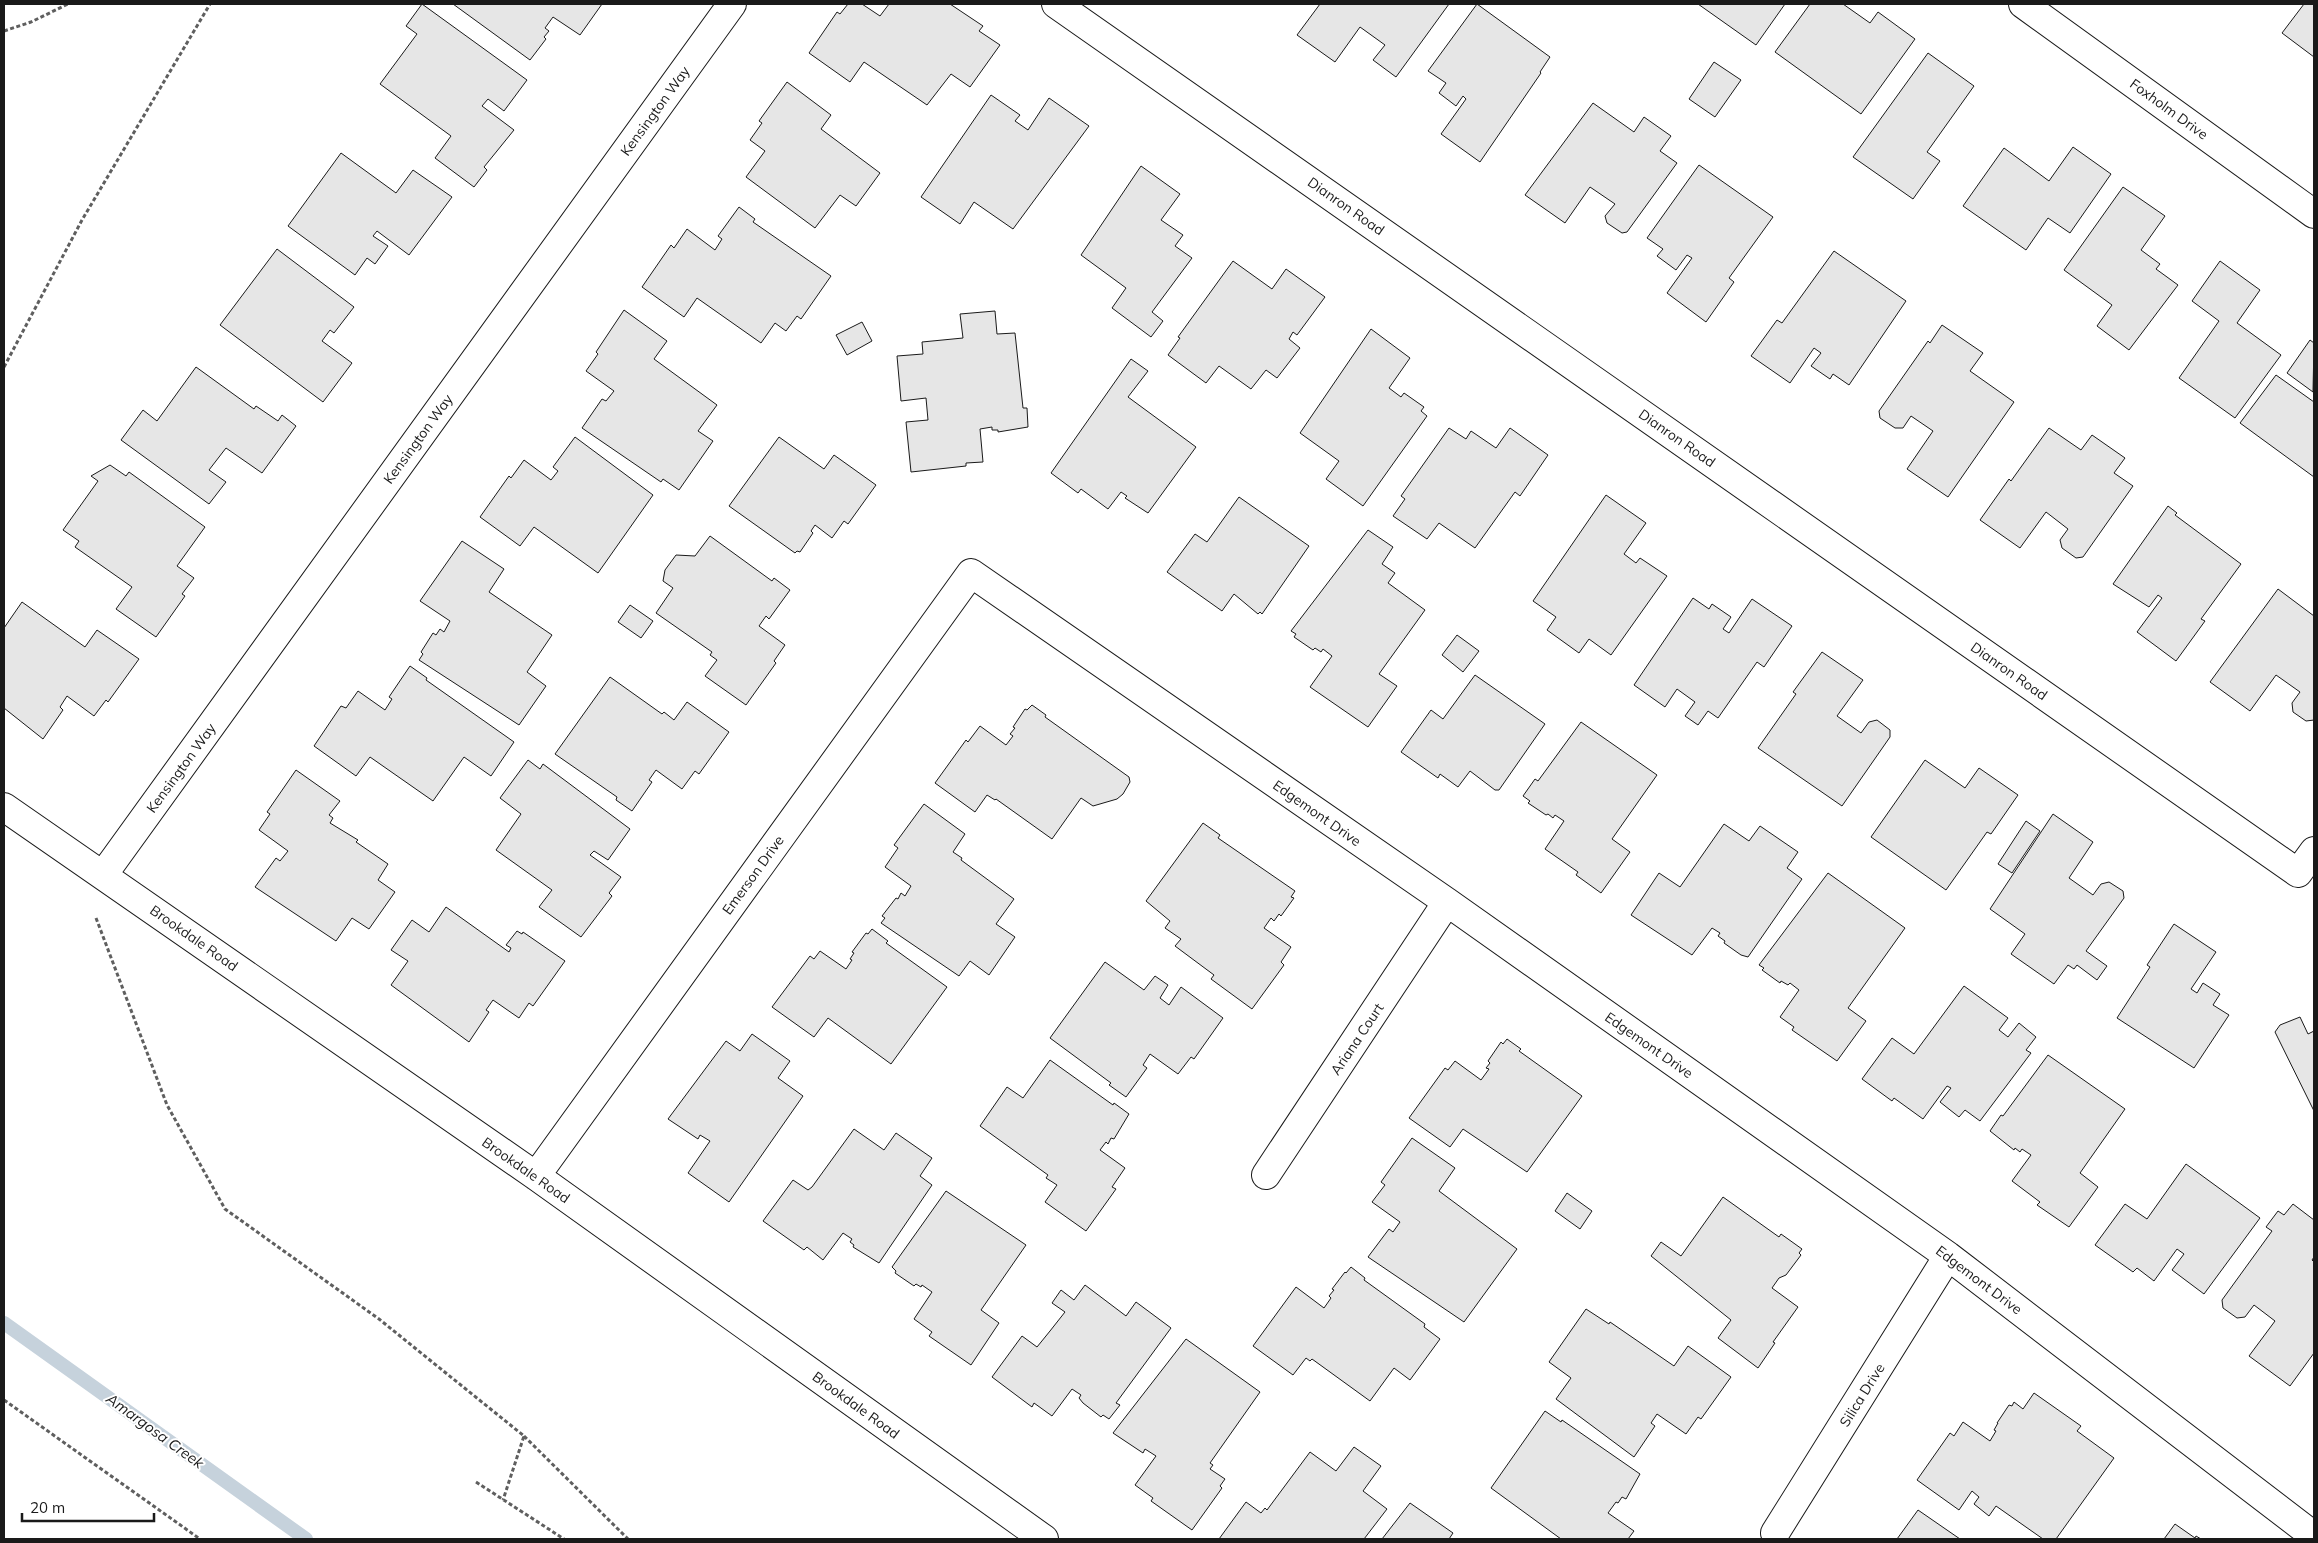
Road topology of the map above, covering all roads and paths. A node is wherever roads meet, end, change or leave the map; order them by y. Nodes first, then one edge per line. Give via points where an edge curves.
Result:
1 (68, 4) edge
2 (210, 4) edge
3 (732, 4) edge
4 (1056, 4) edge
5 (2023, 4) edge
6 (4, 31) edge
7 (2314, 214) edge
8 (4, 367) edge
9 (971, 573) joint
10 (4, 807) edge
11 (2314, 851) edge
12 (103, 875) junction
13 (1447, 902) junction
14 (88, 913) dead end
15 (1266, 1175) dead end
16 (536, 1176) junction
17 (1948, 1256) junction
18 (4, 1400) edge
19 (524, 1436) junction
20 (476, 1482) dead end
21 (503, 1500) junction
22 (1775, 1533) dead end
23 (2314, 1536) edge
24 (200, 1539) edge
25 (564, 1539) edge
26 (628, 1539) edge
27 (1044, 1539) edge

1 - 6 path
2 - 8 path via 82,220
3 - 12 street, Kensington Way
4 - 11 street, Dianron Road via 2298,873
5 - 7 street, Foxholm Drive
9 - 13 street, Edgemont Drive
9 - 16 street, Emerson Drive
10 - 12 street, Brookdale Road
12 - 16 street, Brookdale Road
13 - 15 street, Ariana Court
13 - 17 street, Edgemont Drive
14 - 19 path via 96,918 167,1105 225,1209 379,1319
16 - 27 street, Brookdale Road
17 - 22 street, Silica Drive
17 - 23 street, Edgemont Drive
18 - 24 path
19 - 21 path
19 - 26 path
20 - 21 path
21 - 25 path

